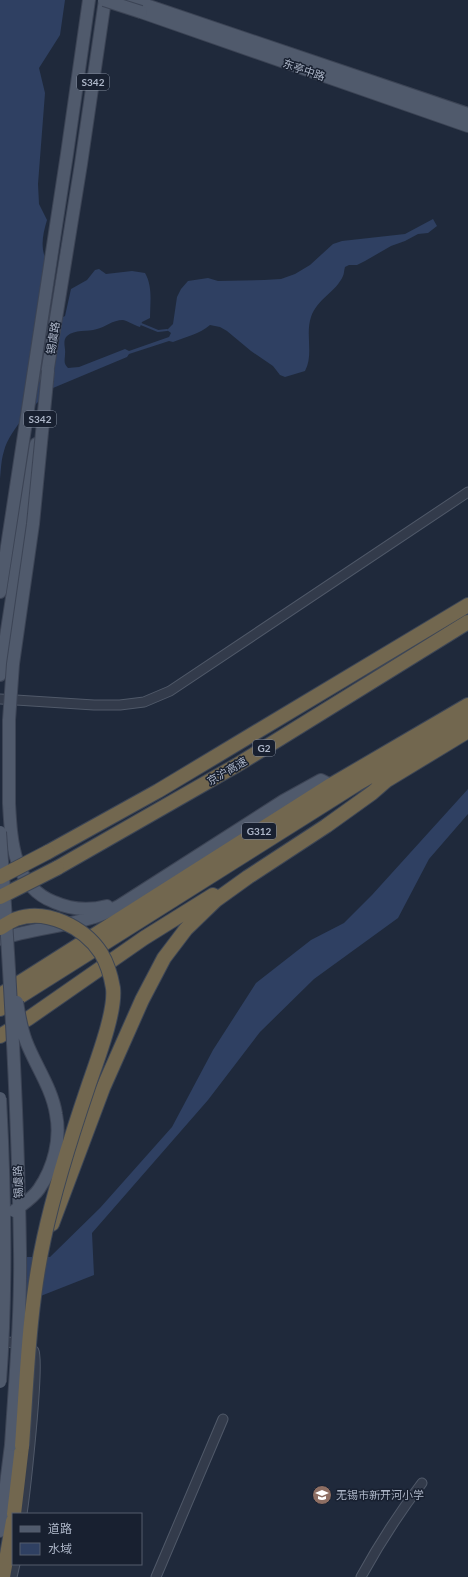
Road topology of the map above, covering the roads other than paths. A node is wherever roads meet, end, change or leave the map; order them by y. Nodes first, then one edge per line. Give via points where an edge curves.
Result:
1 (88, 0) edge
2 (104, 0) edge
3 (132, 0) edge
4 (142, 8) junction
5 (466, 117) edge
6 (48, 371) junction
7 (468, 492) edge
8 (0, 592) edge
9 (468, 605) edge
10 (468, 622) edge
11 (0, 675) edge
12 (0, 698) edge
13 (468, 705) edge
14 (468, 720) edge
15 (465, 736) edge
16 (387, 780) junction
17 (331, 785) junction
18 (0, 832) edge
19 (280, 834) junction
20 (282, 855) junction
21 (0, 877) edge
22 (0, 897) edge
23 (126, 901) junction
24 (0, 928) edge
25 (0, 939) edge
26 (57, 967) junction
27 (9, 972) junction
28 (0, 995) edge
29 (0, 1009) edge
30 (0, 1036) edge
31 (0, 1098) edge
32 (0, 1218) edge
33 (41, 1254) junction
34 (0, 1342) edge
35 (0, 1382) edge
36 (223, 1419) dead end
37 (17, 1446) junction
38 (422, 1483) dead end
39 (14, 1513) edge
40 (22, 1513) edge
41 (12, 1527) edge
42 (0, 1531) edge
43 (15, 1565) edge
44 (3, 1577) edge
45 (12, 1577) edge
46 (156, 1577) edge
47 (361, 1577) edge

1 - 8 main road, 锡虞路 / S342
2 - 4 main road, bridge
2 - 6 main road, 锡虞路 / S342
3 - 4 main road
4 - 5 main road, 东亭中路
6 - 11 main road, 锡虞路 / S342, bridge
6 - 23 main road, bridge via 34,517 13,664 9,720 9,803 12,842 16,859 29,885 38,894 58,904 85,910
7 - 12 street via 170,691 144,702 120,705
9 - 21 highway, 京沪高速 / G2, bridge via 158,791
10 - 22 highway, 京沪高速 / G2, bridge via 237,765 57,868
13 - 17 highway, G312
14 - 19 highway, G312 via 357,784
15 - 16 highway
16 - 19 highway via 291,835
16 - 20 highway via 372,794
17 - 23 main road via 321,780 283,801
17 - 26 highway, G312
18 - 27 main road, 锡虞路, bridge
19 - 26 highway, G312
20 - 30 highway, bridge via 247,873 144,938
20 - 33 highway via 216,900 186,929 164,958 142,1000 103,1088
23 - 25 main road via 93,918
24 - 33 highway, bridge via 16,919 31,916 48,917 68,924 84,934 100,952 113,989 111,1015 57,1187
26 - 28 highway, G312
26 - 29 highway, G312
27 - 32 main road, bridge via 25,1039 56,1113 58,1134 49,1172 39,1189 16,1210
27 - 37 main road, 锡虞路, bridge via 20,1252
31 - 35 main road, 锡虞路, bridge via 5,1243 4,1335
33 - 37 highway, bridge via 33,1297
34 - 40 street via 30,1347 36,1353
36 - 46 street
37 - 39 highway
37 - 42 main road, 锡虞路
38 - 47 street via 395,1519
41 - 44 highway
43 - 45 street

